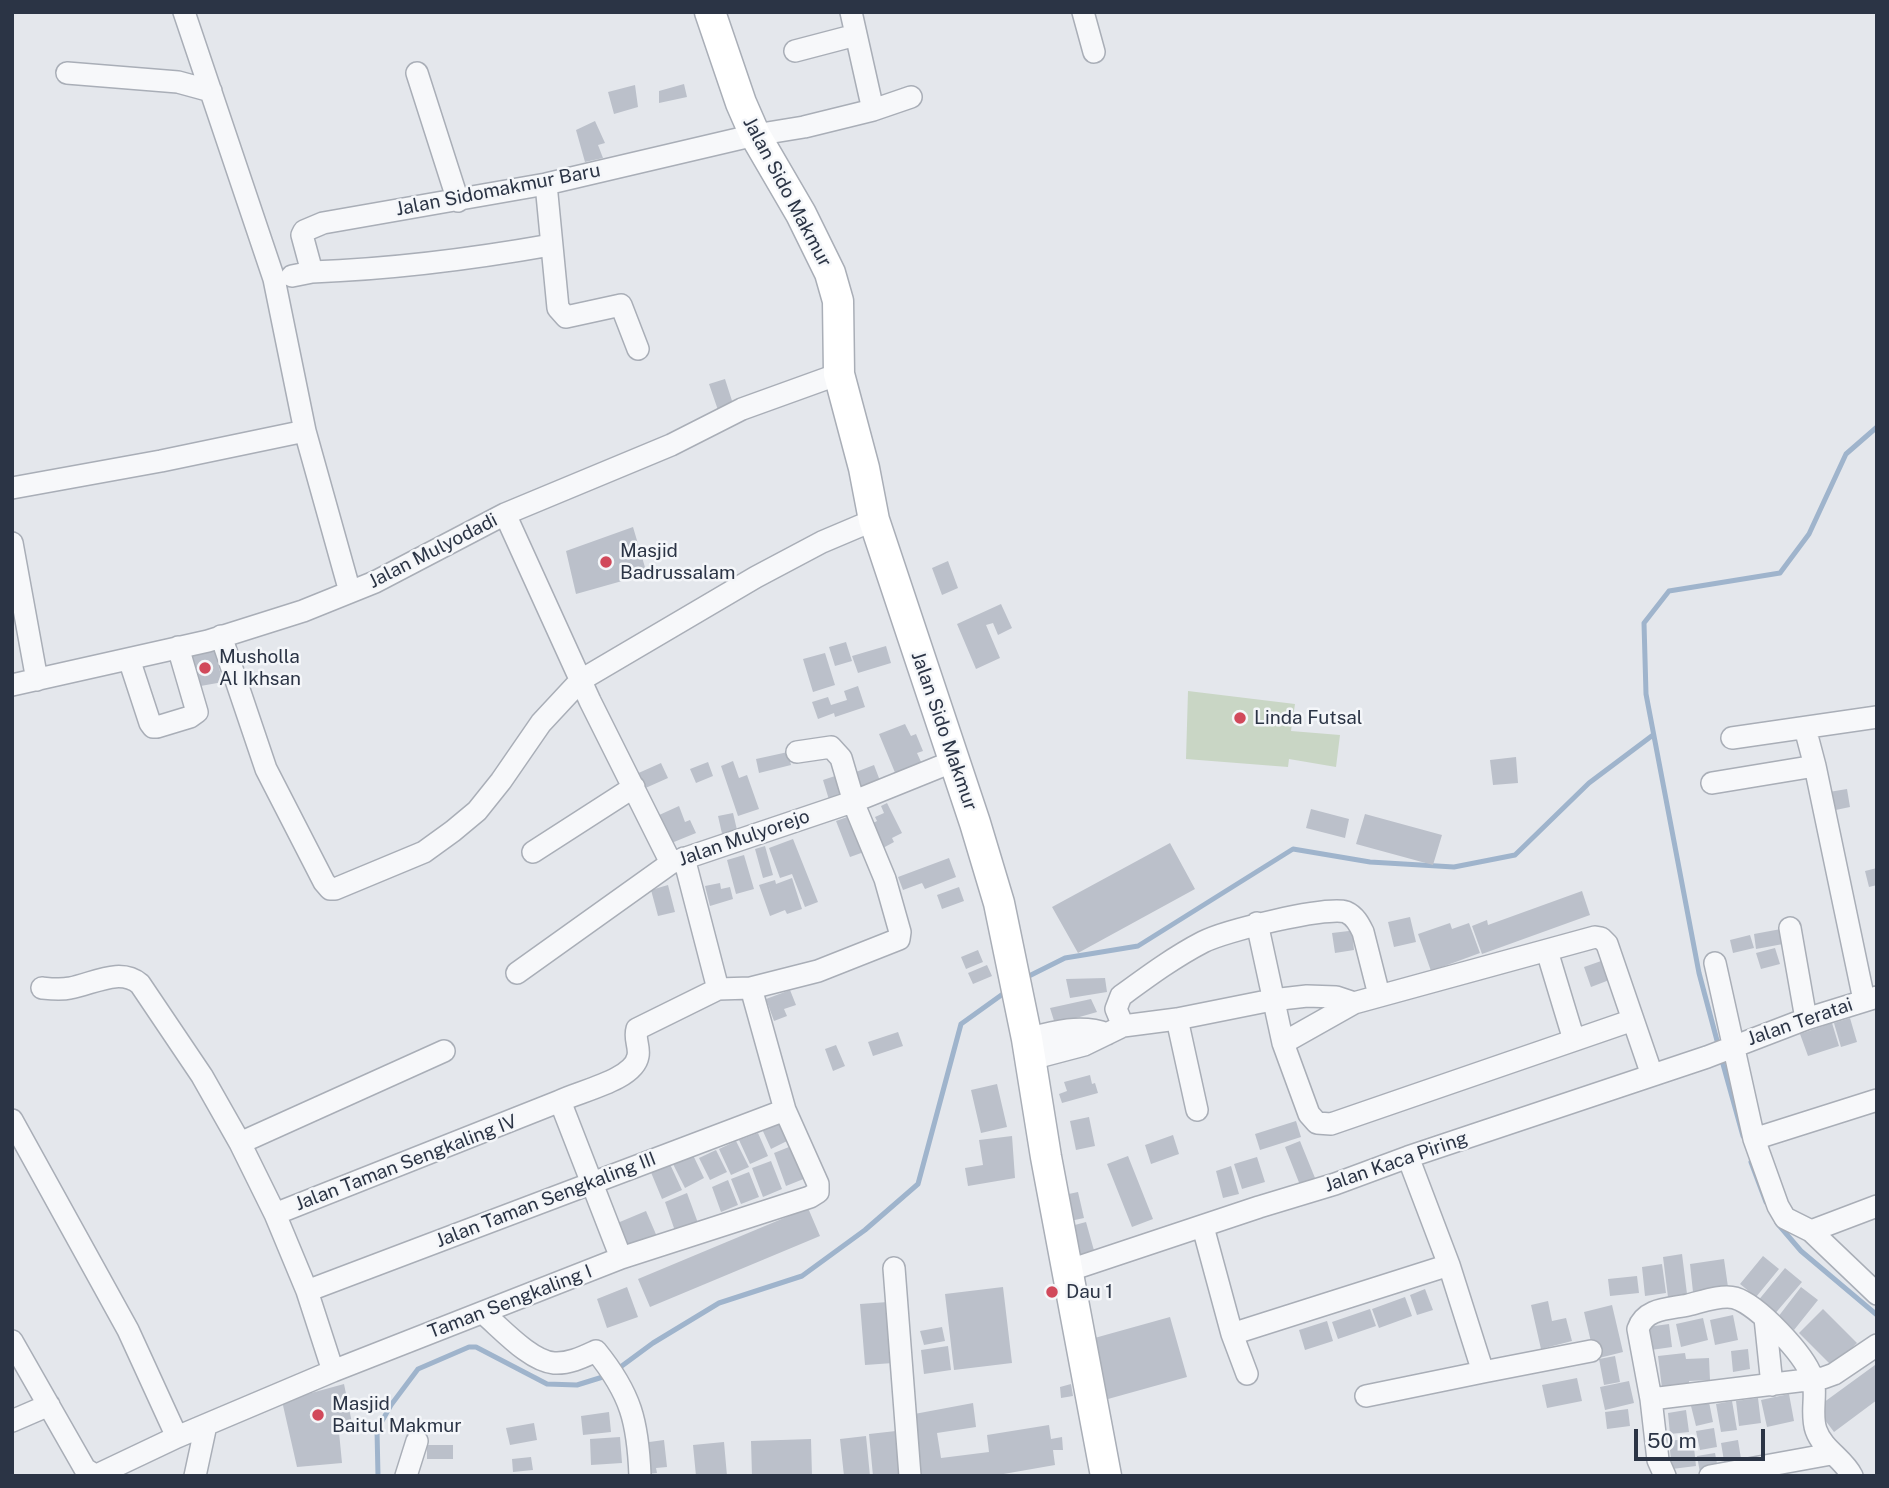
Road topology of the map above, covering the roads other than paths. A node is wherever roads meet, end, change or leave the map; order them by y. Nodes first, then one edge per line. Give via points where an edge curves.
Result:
1 (184, 12) edge
2 (710, 12) edge
3 (851, 12) edge
4 (1083, 12) edge
5 (856, 35) junction
6 (795, 51) dead end
7 (1094, 52) dead end
8 (417, 72) dead end
9 (67, 73) dead end
10 (211, 91) junction
11 (911, 97) dead end
12 (873, 110) junction
13 (755, 135) junction
14 (546, 184) junction
15 (457, 201) junction
16 (551, 245) junction
17 (638, 349) dead end
18 (839, 373) junction
19 (305, 431) junction
20 (12, 488) edge
21 (505, 514) junction
22 (874, 520) junction
23 (12, 542) edge
24 (351, 592) junction
25 (221, 636) junction
26 (178, 647) junction
27 (129, 659) junction
28 (37, 680) junction
29 (12, 684) edge
30 (584, 687) junction
31 (1877, 718) edge
32 (1805, 728) junction
33 (1732, 738) dead end
34 (797, 752) dead end
35 (954, 761) junction
36 (1815, 766) junction
37 (1712, 782) dead end
38 (634, 787) junction
39 (855, 801) junction
40 (533, 852) dead end
41 (678, 860) junction
42 (1257, 923) junction
43 (1790, 928) dead end
44 (1547, 951) junction
45 (1715, 963) dead end
46 (517, 973) dead end
47 (42, 988) dead end
48 (751, 988) junction
49 (718, 989) junction
50 (1379, 995) junction
51 (1870, 999) edge
52 (1272, 1000) junction
53 (1354, 1003) junction
54 (1177, 1019) junction
55 (1806, 1019) junction
56 (1633, 1020) junction
57 (1115, 1030) junction
58 (1574, 1040) junction
59 (1283, 1043) junction
60 (1029, 1049) junction
61 (1721, 1051) junction
62 (444, 1052) dead end
63 (1652, 1075) junction
64 (1877, 1100) edge
65 (560, 1101) junction
66 (785, 1110) junction
67 (1197, 1110) dead end
68 (13, 1122) edge
69 (1754, 1139) junction
70 (240, 1143) junction
71 (1408, 1157) junction
72 (594, 1183) junction
73 (1877, 1206) edge
74 (275, 1214) junction
75 (1203, 1227) junction
76 (1811, 1231) junction
77 (621, 1258) junction
78 (1449, 1265) junction
79 (894, 1268) dead end
80 (1067, 1271) junction
81 (307, 1291) junction
82 (1877, 1294) edge
83 (483, 1313) junction
84 (1765, 1318) junction
85 (1232, 1334) junction
86 (12, 1341) edge
87 (1877, 1345) edge
88 (1591, 1351) dead end
89 (333, 1371) junction
90 (1483, 1372) junction
91 (1247, 1374) dead end
92 (1814, 1379) junction
93 (1772, 1385) junction
94 (1366, 1395) dead end
95 (1651, 1399) junction
96 (49, 1405) junction
97 (12, 1421) edge
98 (206, 1425) junction
99 (177, 1437) junction
100 (417, 1441) dead end
101 (1831, 1454) junction
102 (195, 1476) edge
103 (406, 1476) edge
104 (640, 1476) edge
105 (910, 1476) edge
106 (1106, 1476) edge
107 (1665, 1476) edge
108 (1710, 1476) edge
109 (1852, 1476) edge

1 - 10 street
2 - 13 main road, Jalan Sido Makmur
3 - 5 street
4 - 7 street
5 - 6 street
5 - 12 street
8 - 15 street
9 - 10 street via 178,82
10 - 19 street via 274,279
11 - 12 street, Jalan Sidomakmur Baru
12 - 13 street, Jalan Sidomakmur Baru
13 - 14 street, Jalan Sidomakmur Baru
13 - 18 main road, Jalan Sido Makmur via 830,273 838,301
14 - 15 street, Jalan Sidomakmur Baru
14 - 16 street
15 - 16 street, Jalan Sidomakmur Baru via 309,228 302,238 302,274 467,260
16 - 17 street via 561,314 566,317 621,305
18 - 21 street, Jalan Mulyodadi via 743,409 671,445
18 - 22 main road, Jalan Sido Makmur
19 - 20 street
19 - 24 street
21 - 24 street, Jalan Mulyodadi
21 - 30 street
22 - 30 street via 756,577
22 - 35 main road, Jalan Sido Makmur
23 - 28 street
24 - 25 street, Jalan Mulyodadi
25 - 26 street, Jalan Mulyodadi
25 - 30 street via 266,769 330,889 342,888 442,841 477,811 541,723
26 - 27 street, Jalan Mulyodadi
26 - 27 street via 197,712 157,727 147,716
27 - 28 street, Jalan Mulyodadi
28 - 29 street, Jalan Mulyodadi
30 - 38 street
31 - 32 street
32 - 33 street
32 - 36 street
34 - 39 street via 831,747 837,751
35 - 39 street, Jalan Mulyorejo
35 - 60 main road, Jalan Sido Makmur via 999,903
36 - 37 street
36 - 51 street
38 - 40 street
38 - 41 street
39 - 41 street, Jalan Mulyorejo
39 - 48 street via 885,879 899,939 818,971
41 - 46 street, Jalan Mulyorejo
41 - 49 street
42 - 50 street via 1334,911 1351,914 1363,932
42 - 52 street
42 - 57 street via 1204,941 1121,996
43 - 55 street
44 - 50 street
44 - 56 street via 1601,938
44 - 58 street
45 - 61 street
47 - 70 street via 72,988 107,977 134,978 202,1076
48 - 49 street
48 - 66 street
49 - 65 street, Jalan Taman Sengkaling IV via 637,1029 638,1059 626,1074
50 - 53 street
51 - 55 street, Jalan Teratai
52 - 53 street via 1336,997
52 - 54 street
52 - 59 street
53 - 59 street
54 - 57 street
54 - 67 street
55 - 61 street, Jalan Teratai
56 - 58 street
56 - 63 street
57 - 60 street via 1084,1045
58 - 59 street via 1322,1125 1309,1114
60 - 80 main road, Jalan Sido Makmur
61 - 63 street, Jalan Kaca Piring
61 - 69 street
62 - 70 street
63 - 71 street, Jalan Kaca Piring
64 - 69 street
65 - 72 street
65 - 74 street, Jalan Taman Sengkaling IV
66 - 72 street, Jalan Taman Sengkaling III
66 - 77 street, Taman Sengkaling I via 818,1192
68 - 99 street via 128,1330
69 - 76 street via 1785,1218
70 - 74 street
71 - 75 street, Jalan Kaca Piring
71 - 78 street
72 - 77 street
72 - 81 street, Jalan Taman Sengkaling III
73 - 76 street
74 - 81 street
75 - 80 street, Jalan Kaca Piring
75 - 85 street
76 - 82 street
77 - 83 street, Taman Sengkaling I
78 - 85 street
78 - 90 street
79 - 105 street
80 - 106 main road, Jalan Sido Makmur
81 - 89 street
83 - 89 street, Taman Sengkaling I
83 - 104 street via 529,1352 552,1363 596,1352 625,1392 635,1423
84 - 92 street via 1793,1347
84 - 93 street
84 - 95 street via 1728,1297 1648,1315 1641,1320 1638,1336
85 - 91 street
86 - 96 street
87 - 92 street via 1834,1374
88 - 90 street
89 - 98 street, Taman Sengkaling I
90 - 94 street
92 - 93 street
92 - 101 street via 1815,1428
93 - 95 street
95 - 107 street via 1658,1460
96 - 97 street
96 - 99 street, Taman Sengkaling I via 85,1469 93,1474
98 - 99 street, Taman Sengkaling I
98 - 102 street
100 - 103 street
101 - 108 street
101 - 109 street

